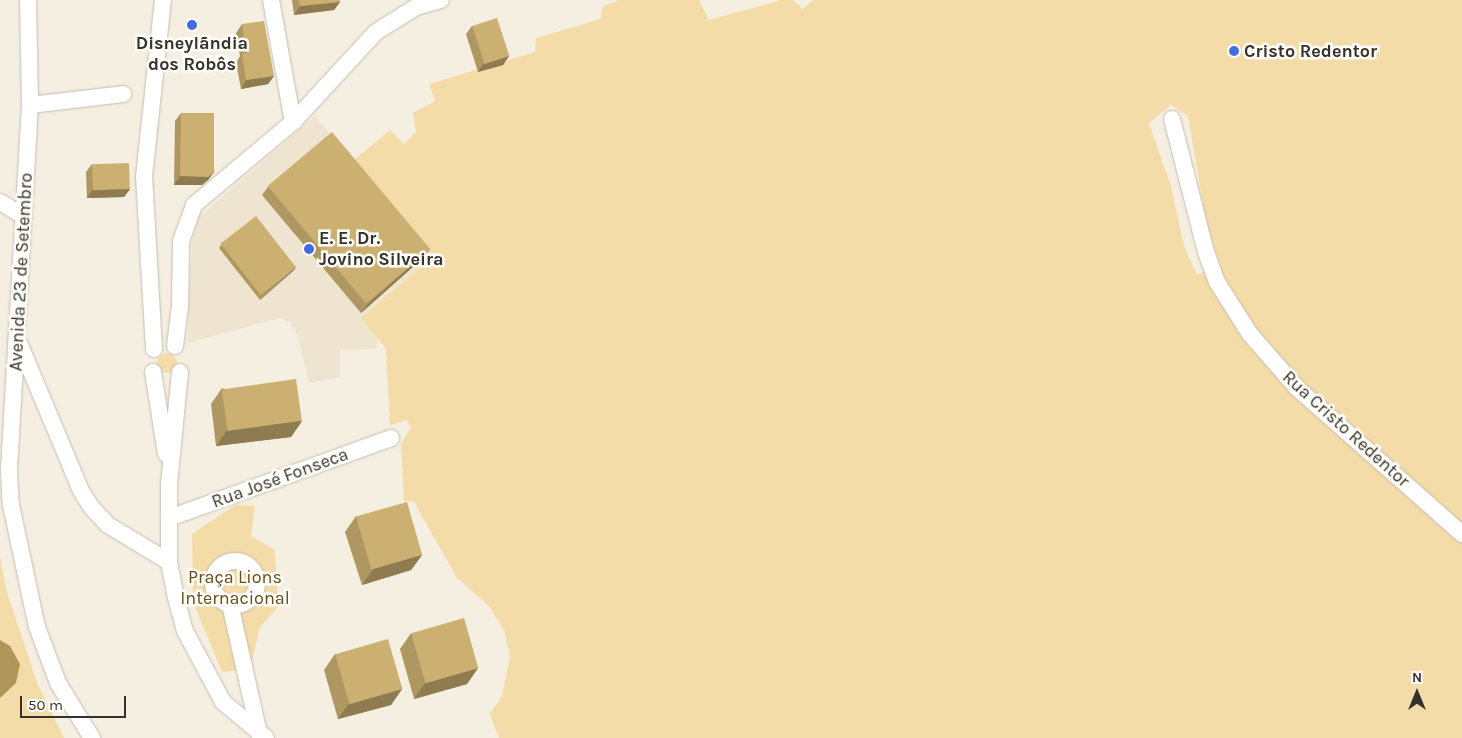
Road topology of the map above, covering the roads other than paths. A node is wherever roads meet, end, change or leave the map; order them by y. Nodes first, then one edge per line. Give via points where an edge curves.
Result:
1 (28, 0) edge
2 (162, 0) edge
3 (271, 0) edge
4 (441, 0) edge
5 (123, 94) dead end
6 (30, 105) junction
7 (1172, 120) dead end
8 (294, 122) junction
9 (0, 202) edge
10 (22, 215) junction
11 (18, 341) junction
12 (175, 346) junction
13 (154, 349) junction
14 (153, 372) junction
15 (180, 372) junction
16 (392, 438) dead end
17 (169, 484) junction
18 (169, 518) junction
19 (1462, 534) edge
20 (169, 562) junction
21 (230, 604) dead end
22 (262, 736) edge
23 (92, 738) edge

1 - 6 street, Avenida 23 de Setembro
2 - 13 street via 144,177
3 - 8 street
4 - 8 street via 416,7 376,32
5 - 6 street
6 - 10 street, Avenida 23 de Setembro
7 - 19 street, Rua Cristo Redentor via 1206,252 1217,282 1239,318 1296,387
8 - 12 street via 204,196 191,211 181,240 180,307
9 - 10 street
10 - 11 street, Avenida 23 de Setembro
11 - 20 street via 88,502 108,525
11 - 23 street, Avenida 23 de Setembro via 9,472 15,531 38,626 58,683
12 - 13 street via 167,344
12 - 15 street via 180,353
13 - 14 street
14 - 15 street via 157,379 168,381
14 - 17 street
15 - 17 street
16 - 18 street, Rua José Fonseca
17 - 18 street
18 - 20 street
20 - 22 street via 185,631 198,658 223,702
21 - 22 street

